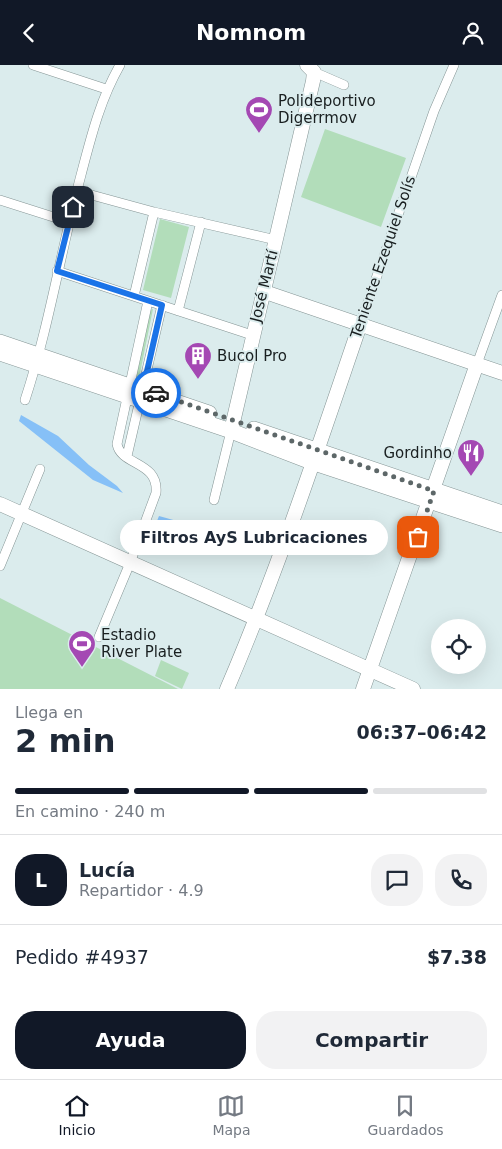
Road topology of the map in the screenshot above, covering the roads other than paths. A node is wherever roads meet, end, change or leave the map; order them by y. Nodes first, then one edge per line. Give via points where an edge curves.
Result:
1 (33, 65) edge
2 (120, 65) edge
3 (454, 65) edge
4 (311, 69) edge
5 (344, 85) dead end
6 (106, 89) junction
7 (77, 191) junction
8 (0, 200) edge
9 (154, 212) junction
10 (69, 222) junction
11 (201, 222) junction
12 (276, 240) junction
13 (57, 271) junction
14 (264, 291) junction
15 (502, 295) edge
16 (134, 296) junction
17 (148, 301) junction
18 (162, 305) junction
19 (178, 311) junction
20 (360, 325) junction
21 (252, 335) junction
22 (0, 341) edge
23 (0, 353) edge
24 (38, 360) junction
25 (477, 364) junction
26 (502, 373) edge
27 (135, 392) junction
28 (24, 400) dead end
29 (233, 427) junction
30 (127, 456) junction
31 (316, 457) junction
32 (40, 469) dead end
33 (432, 496) junction
34 (214, 500) dead end
35 (0, 504) edge
36 (502, 513) edge
37 (22, 515) junction
38 (502, 525) edge
39 (130, 563) junction
40 (0, 566) edge
41 (257, 619) junction
42 (99, 637) dead end
43 (370, 670) junction
44 (227, 689) edge
45 (363, 689) edge
46 (412, 689) edge

1 - 6 street
2 - 6 street
3 - 20 street, Teniente Ezequiel Solís via 434,111
4 - 5 street, José Martí
4 - 12 street, José Martí
6 - 7 street
7 - 9 street
7 - 10 street
8 - 10 street
9 - 11 street
9 - 16 street
10 - 13 street
11 - 12 street
11 - 19 street
12 - 14 street, José Martí
13 - 16 street
13 - 24 street
14 - 20 street
14 - 21 street, José Martí
15 - 25 street
16 - 17 street
17 - 18 street
17 - 27 street
18 - 19 street
18 - 27 street
19 - 21 street
20 - 25 street
20 - 31 street, Teniente Ezequiel Solís
21 - 29 street, José Martí
22 - 24 main road
23 - 24 main road
24 - 27 main road
24 - 28 street
25 - 26 street
25 - 33 street
27 - 29 main road
27 - 30 street
27 - 30 street via 118,448
29 - 31 main road
29 - 34 street, José Martí
30 - 39 street via 148,471 155,479 156,487
31 - 33 main road
31 - 41 street, Teniente Ezequiel Solís
32 - 37 street
33 - 36 main road
33 - 38 main road
33 - 43 street
35 - 37 street
37 - 39 street
37 - 40 street
39 - 41 street
39 - 42 street
41 - 43 street
41 - 44 street, Teniente Ezequiel Solís
43 - 45 street
43 - 46 street

